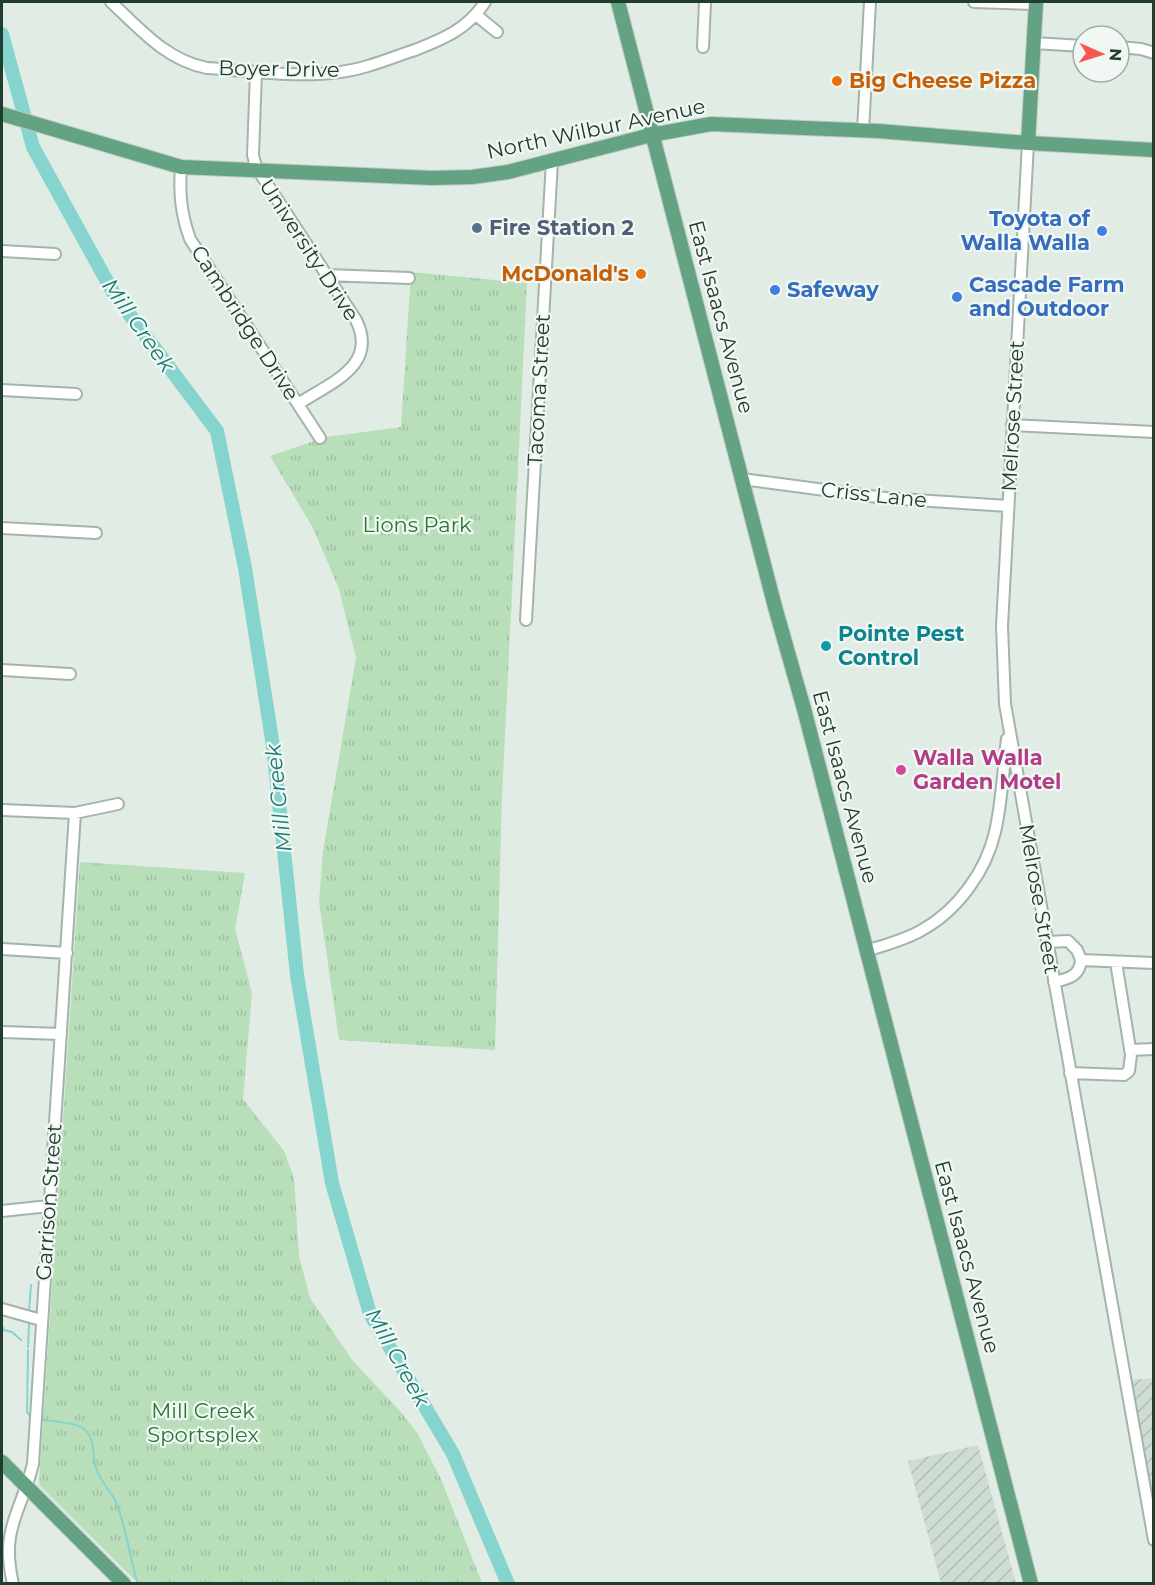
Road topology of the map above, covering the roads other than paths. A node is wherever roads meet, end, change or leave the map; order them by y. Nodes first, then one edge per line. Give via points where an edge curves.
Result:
1 (111, 2) edge
2 (484, 2) edge
3 (618, 2) edge
4 (705, 2) edge
5 (870, 2) edge
6 (974, 2) edge
7 (1036, 3) edge
8 (476, 15) junction
9 (496, 32) dead end
10 (1034, 43) junction
11 (1071, 45) edge
12 (703, 47) dead end
13 (1131, 48) edge
14 (1154, 53) edge
15 (256, 72) junction
16 (3, 115) edge
17 (863, 131) junction
18 (651, 135) junction
19 (1028, 143) junction
20 (1154, 150) edge
21 (552, 161) junction
22 (181, 167) junction
23 (259, 171) junction
24 (2, 251) edge
25 (55, 254) dead end
26 (326, 275) junction
27 (409, 278) dead end
28 (2, 390) edge
29 (76, 394) dead end
30 (298, 404) junction
31 (1012, 425) junction
32 (1154, 432) edge
33 (320, 438) dead end
34 (742, 479) junction
35 (1008, 506) junction
36 (2, 528) edge
37 (96, 533) dead end
38 (526, 620) dead end
39 (2, 670) edge
40 (70, 674) dead end
41 (1008, 728) junction
42 (118, 804) dead end
43 (2, 810) edge
44 (75, 813) junction
45 (1047, 942) junction
46 (2, 950) edge
47 (866, 951) junction
48 (67, 953) junction
49 (1081, 960) junction
50 (1116, 962) junction
51 (1154, 963) edge
52 (1054, 982) junction
53 (2, 1032) edge
54 (61, 1034) junction
55 (1154, 1049) edge
56 (1130, 1050) junction
57 (1070, 1073) junction
58 (49, 1206) junction
59 (2, 1211) edge
60 (2, 1309) edge
61 (41, 1320) junction
62 (2, 1462) edge
63 (26, 1486) junction
64 (1154, 1540) edge
65 (3, 1549) edge
66 (14, 1584) edge
67 (124, 1584) edge
68 (1030, 1584) edge

1 - 15 street, Boyer Drive via 179,60 207,68
2 - 8 street, Boyer Drive
3 - 18 main road, East Isaacs Avenue
4 - 12 street
5 - 17 street
6 - 7 street
7 - 10 main road
8 - 9 street
8 - 15 street, Boyer Drive via 438,42 355,69 328,74
10 - 11 street
10 - 19 main road
13 - 14 street
15 - 23 street via 253,155
16 - 22 main road, North Wilbur Avenue
17 - 18 main road, North Wilbur Avenue via 711,124
17 - 19 main road, North Wilbur Avenue
18 - 21 main road, North Wilbur Avenue
18 - 34 main road, East Isaacs Avenue
19 - 20 main road, North Wilbur Avenue
19 - 31 street, Melrose Street
21 - 23 main road, North Wilbur Avenue via 507,172 444,178
21 - 38 street, Tacoma Street
22 - 23 main road, North Wilbur Avenue
22 - 30 street, Cambridge Drive via 180,198 190,238
23 - 26 street, University Drive
24 - 25 street
26 - 27 street
26 - 30 street, University Drive via 356,320 362,347 351,369
28 - 29 street
30 - 33 street, Cambridge Drive
31 - 32 street
31 - 35 street, Melrose Street
34 - 35 street, Criss Lane via 909,500
34 - 47 main road, East Isaacs Avenue
35 - 41 street, Melrose Street via 1002,657
36 - 37 street
39 - 40 street
41 - 45 street, Melrose Street
41 - 47 street via 995,833 974,880 955,904 924,929
42 - 44 street
43 - 44 street
44 - 48 street, Garrison Street
45 - 49 street via 1068,941
45 - 52 street, Melrose Street
46 - 48 street
47 - 68 main road, East Isaacs Avenue
48 - 54 street, Garrison Street
49 - 50 street
49 - 52 street via 1073,976
50 - 51 street
50 - 56 street
52 - 57 street, Melrose Street
53 - 54 street
54 - 58 street, Garrison Street
55 - 56 street
56 - 57 street via 1131,1068 1126,1074
57 - 64 street, Melrose Street
58 - 59 street
58 - 61 street, Garrison Street
60 - 61 street
61 - 63 street, Garrison Street via 33,1464
62 - 63 main road
63 - 65 street, Garrison Street via 10,1517
63 - 67 main road
65 - 66 street, Garrison Street

